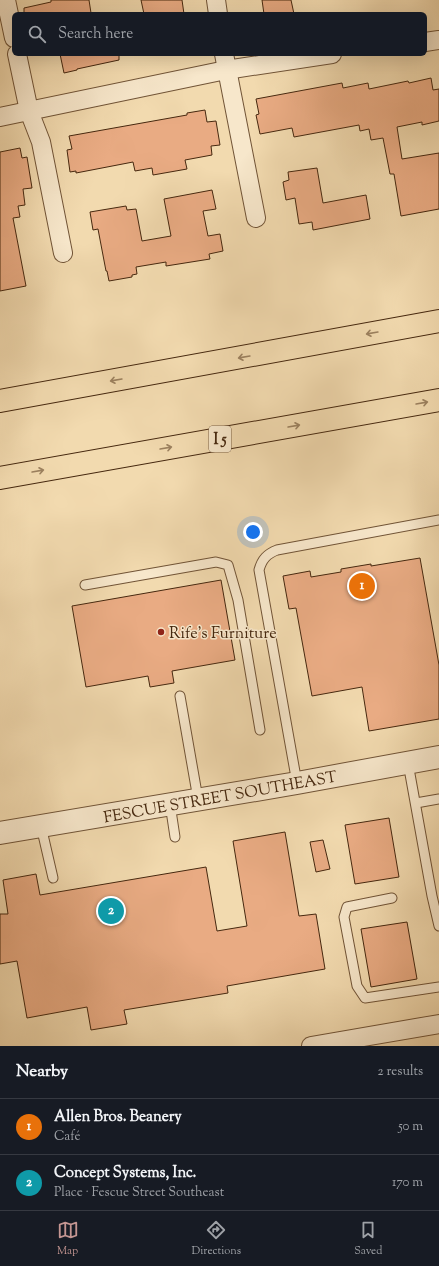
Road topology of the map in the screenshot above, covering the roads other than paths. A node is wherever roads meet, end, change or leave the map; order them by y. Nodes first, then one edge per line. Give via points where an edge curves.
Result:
1 (6, 0) edge
2 (216, 0) edge
3 (218, 12) edge
4 (12, 28) edge
5 (439, 40) edge
6 (427, 42) edge
7 (17, 56) edge
8 (305, 56) edge
9 (225, 62) edge
10 (29, 111) junction
11 (0, 117) edge
12 (256, 218) dead end
13 (63, 253) dead end
14 (439, 321) edge
15 (439, 400) edge
16 (0, 401) edge
17 (0, 478) edge
18 (439, 520) edge
19 (85, 585) dead end
20 (180, 696) dead end
21 (260, 730) dead end
22 (439, 757) edge
23 (408, 763) junction
24 (297, 783) junction
25 (439, 799) edge
26 (198, 800) junction
27 (416, 803) junction
28 (170, 804) junction
29 (41, 826) junction
30 (0, 833) edge
31 (175, 837) dead end
32 (53, 878) dead end
33 (435, 884) edge
34 (392, 898) dead end
35 (439, 926) edge
36 (439, 987) edge
37 (439, 1024) edge
38 (311, 1046) edge

1 - 4 street
2 - 3 street
5 - 6 street
7 - 10 street
8 - 9 street
9 - 10 street
9 - 12 street
10 - 11 street
10 - 13 street via 41,142
14 -> 16 highway
17 -> 15 highway, I 5
18 - 24 lane via 278,550 266,556 262,562 259,570
19 - 21 lane via 216,562 228,565 238,600
20 - 26 lane
22 - 23 street, FESCUE STREET SOUTHEAST
23 - 24 street, FESCUE STREET SOUTHEAST
23 - 27 lane
24 - 26 street, FESCUE STREET SOUTHEAST
25 - 27 lane
26 - 28 street, FESCUE STREET SOUTHEAST
27 - 33 lane
28 - 29 street, FESCUE STREET SOUTHEAST
28 - 31 lane
29 - 30 street, FESCUE STREET SOUTHEAST
29 - 32 lane
33 - 35 lane
34 - 36 lane via 347,907 344,917 357,986 365,998
37 - 38 street

